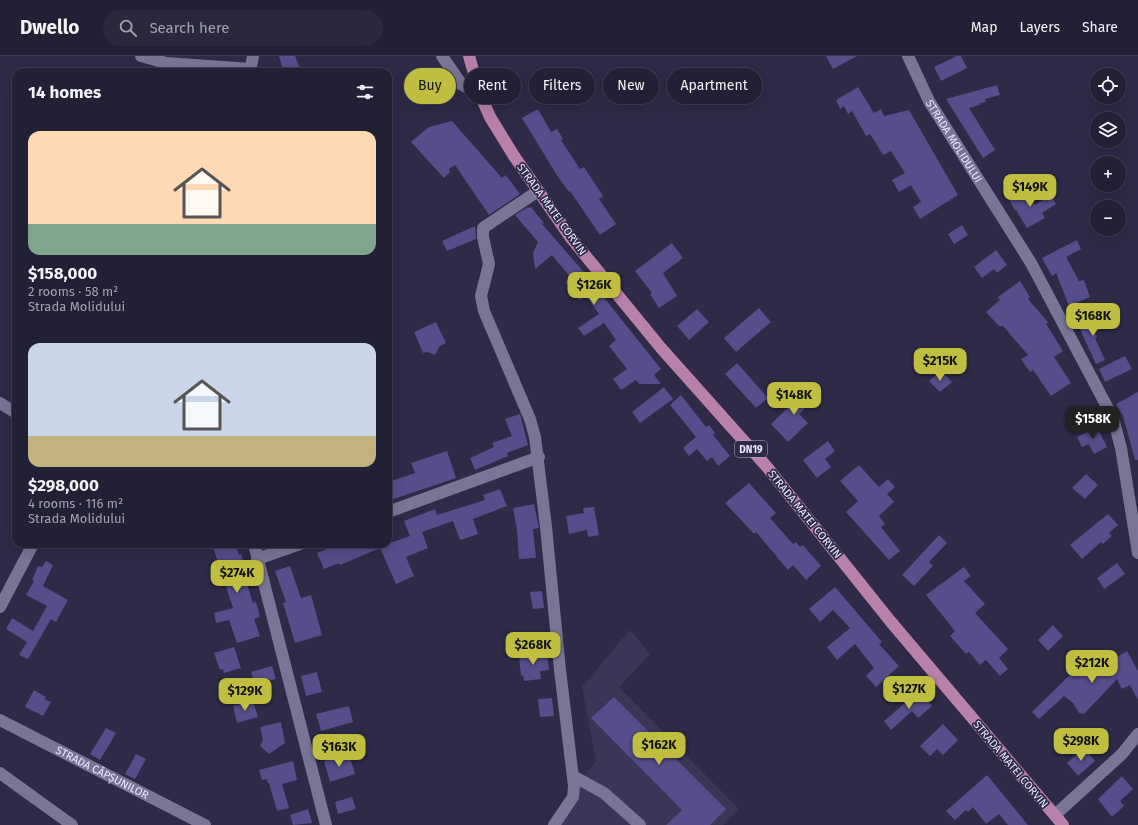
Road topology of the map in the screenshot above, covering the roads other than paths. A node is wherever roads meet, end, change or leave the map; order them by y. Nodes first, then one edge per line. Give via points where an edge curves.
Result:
1 (140, 56) edge
2 (253, 56) edge
3 (442, 56) edge
4 (469, 56) edge
5 (908, 56) edge
6 (218, 68) edge
7 (251, 68) edge
8 (472, 68) edge
9 (464, 86) edge
10 (484, 104) edge
11 (538, 191) junction
12 (0, 402) edge
13 (12, 411) edge
14 (539, 457) junction
15 (392, 511) edge
16 (31, 548) edge
17 (255, 548) edge
18 (289, 548) edge
19 (1138, 553) edge
20 (257, 559) junction
21 (0, 607) edge
22 (0, 720) edge
23 (1138, 734) edge
24 (0, 773) edge
25 (573, 776) junction
26 (1055, 816) junction
27 (72, 825) edge
28 (205, 825) edge
29 (326, 825) edge
30 (554, 825) edge
31 (640, 825) edge
32 (1063, 825) edge

1 - 6 street via 166,63
2 - 7 street
3 - 9 street
4 - 8 main road, STRADA MATEI CORVIN / DN19
5 - 19 street, STRADA MOLIDULUI via 929,101 1031,263 1112,418 1121,448
10 - 11 main road, STRADA MATEI CORVIN / DN19 via 490,117
11 - 14 street via 483,228 489,264 481,296 484,311 530,419
11 - 26 main road, STRADA MATEI CORVIN / DN19 via 571,238 661,348 767,467 891,622
12 - 13 street
14 - 15 street
14 - 25 street
16 - 21 street
17 - 20 street
18 - 20 street
20 - 29 street
22 - 28 street, STRADA CĂPȘUNILOR
23 - 26 street via 1122,754
24 - 27 street
25 - 30 street via 573,797
25 - 31 street via 604,793
26 - 32 main road, STRADA MATEI CORVIN / DN19

